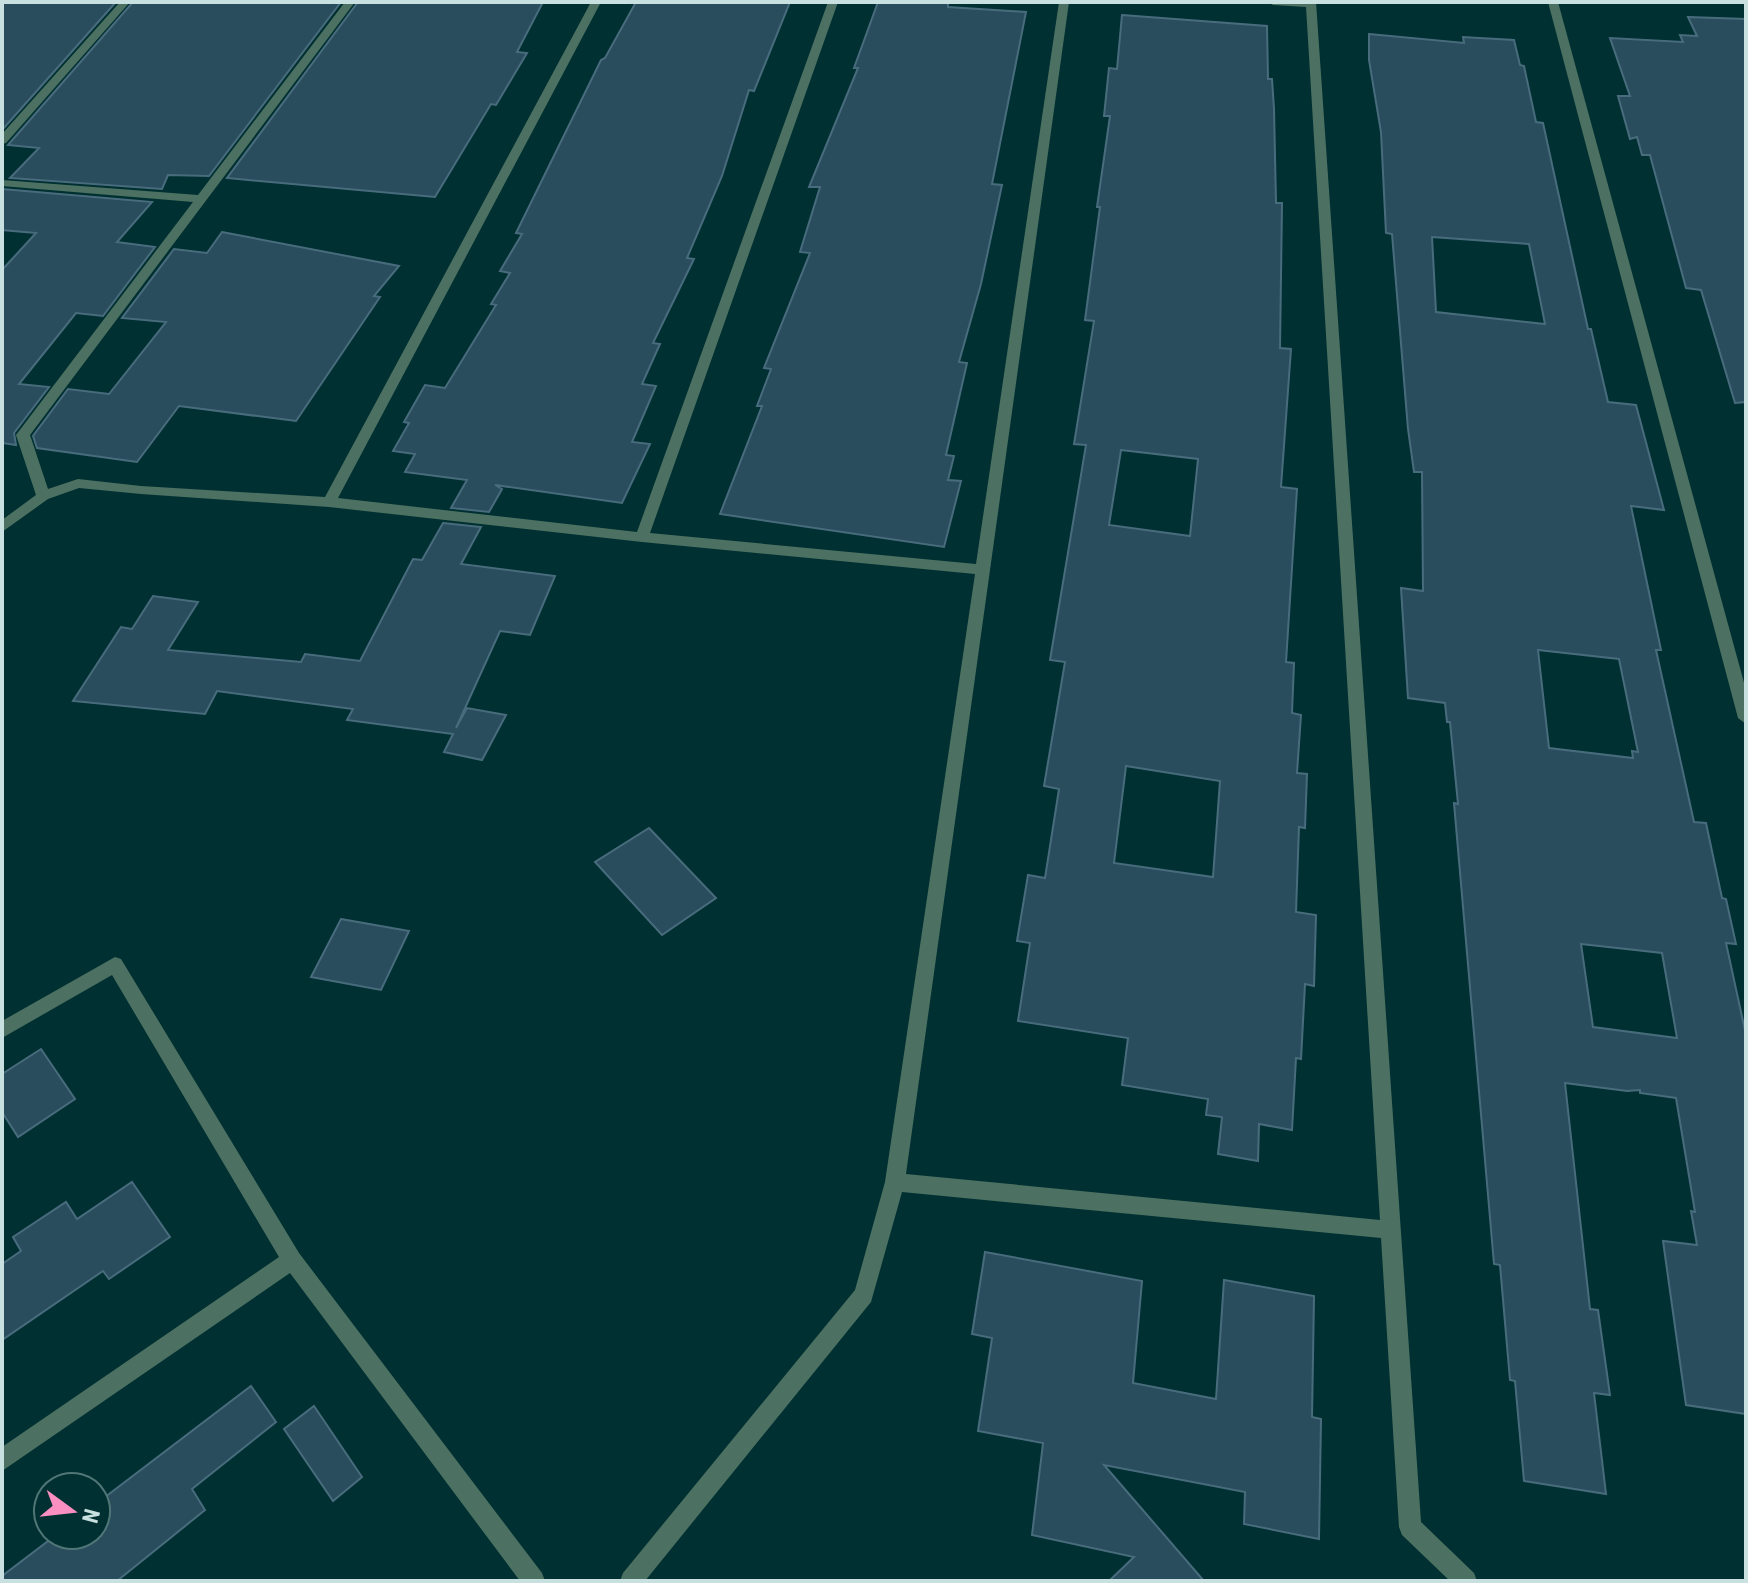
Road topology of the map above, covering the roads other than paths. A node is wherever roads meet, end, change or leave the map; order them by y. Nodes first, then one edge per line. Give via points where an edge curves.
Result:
1 (125, 2) edge
2 (350, 2) edge
3 (596, 2) edge
4 (833, 2) edge
5 (1064, 2) edge
6 (1273, 2) edge
7 (1553, 2) edge
8 (1311, 3) edge
9 (2, 141) edge
10 (2, 183) edge
11 (202, 199) junction
12 (43, 496) junction
13 (329, 502) junction
14 (2, 527) edge
15 (642, 537) junction
16 (983, 570) junction
17 (1746, 718) edge
18 (2, 1030) edge
19 (895, 1182) junction
20 (1391, 1230) junction
21 (292, 1260) junction
22 (2, 1460) edge
23 (534, 1581) edge
24 (631, 1581) edge
25 (1466, 1581) edge

1 - 9 street
2 - 11 street
3 - 13 street
4 - 15 street
5 - 16 street
6 - 8 street
7 - 17 street
8 - 20 street
10 - 11 street
11 - 12 street via 23,435
12 - 13 street via 78,483
12 - 14 street
13 - 15 street
15 - 16 street
16 - 19 street
18 - 21 street via 115,964
19 - 20 street
19 - 24 street via 864,1295
20 - 25 street via 1410,1527
21 - 22 street
21 - 23 street

